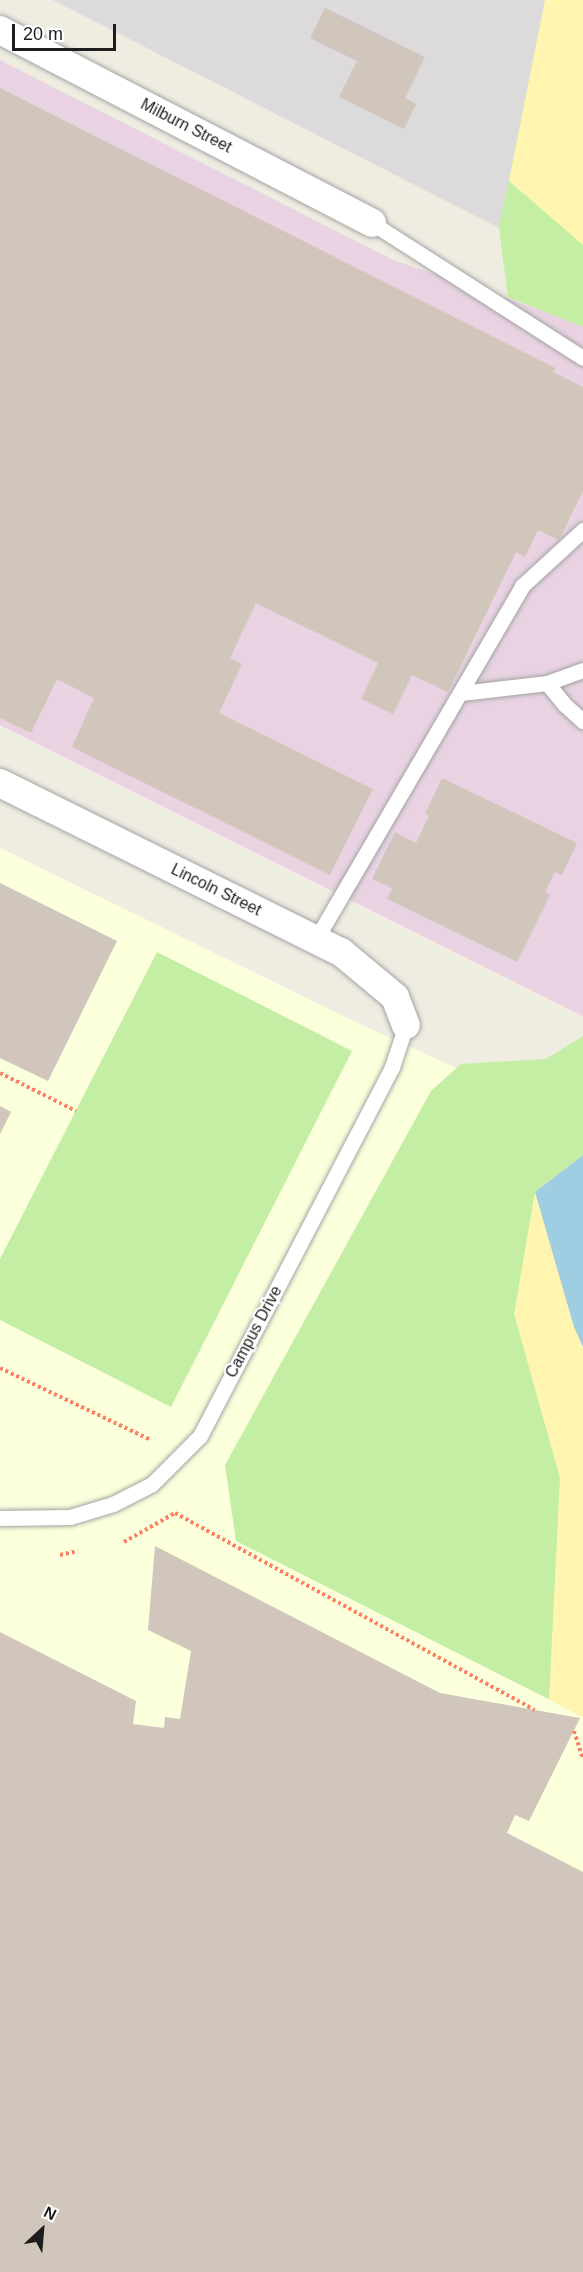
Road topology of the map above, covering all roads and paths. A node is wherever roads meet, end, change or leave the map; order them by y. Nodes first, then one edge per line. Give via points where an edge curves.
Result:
1 (0, 30) edge
2 (372, 222) joint
3 (583, 358) edge
4 (580, 535) edge
5 (583, 670) edge
6 (547, 683) junction
7 (461, 693) junction
8 (583, 721) edge
9 (0, 783) edge
10 (316, 939) junction
11 (406, 1025) joint
12 (0, 1073) edge
13 (76, 1112) dead end
14 (0, 1368) edge
15 (151, 1440) dead end
16 (0, 1518) edge
17 (124, 1542) dead end
18 (78, 1551) dead end
19 (60, 1556) dead end
20 (535, 1710) dead end
21 (574, 1731) dead end
22 (583, 1759) edge

1 - 2 street, Milburn Street
2 - 3 lane
4 - 7 lane via 522,586
5 - 6 lane
6 - 7 lane
6 - 8 lane
7 - 10 lane
9 - 10 street, Lincoln Street
10 - 11 street, Lincoln Street via 341,952 395,996
11 - 16 lane, Campus Drive via 392,1067 200,1436 152,1484 113,1504 70,1517
12 - 13 path
14 - 15 path
17 - 20 path via 175,1513
18 - 19 path
21 - 22 path

